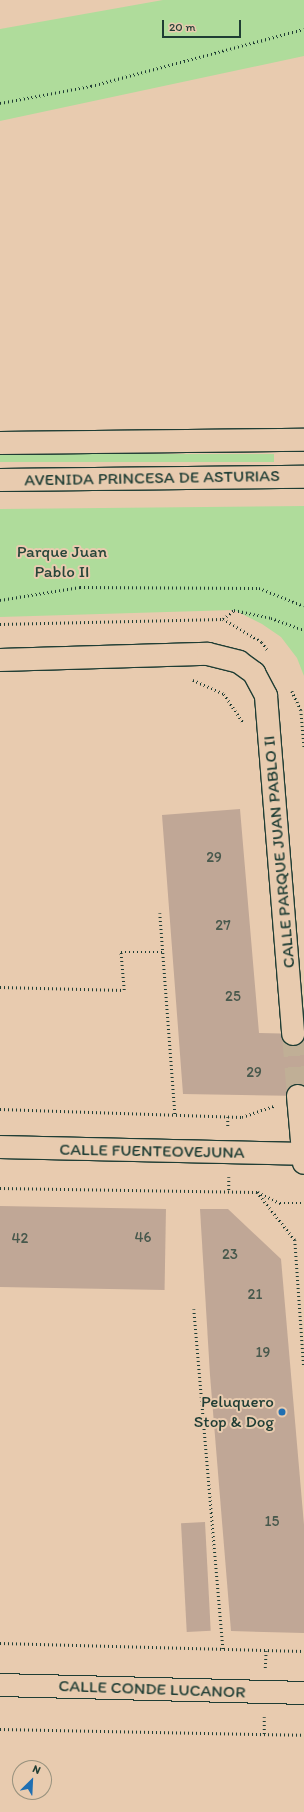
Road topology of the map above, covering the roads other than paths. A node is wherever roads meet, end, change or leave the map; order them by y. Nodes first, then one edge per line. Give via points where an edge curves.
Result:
1 (304, 440) edge
2 (0, 443) edge
3 (304, 477) edge
4 (0, 480) edge
5 (0, 660) edge
6 (293, 1034) tunnel mouth
7 (298, 1096) tunnel mouth
8 (0, 1147) edge
9 (304, 1159) edge
10 (0, 1685) edge
11 (304, 1693) edge

1 - 2 street
3 - 4 street, AVENIDA PRINCESA DE ASTURIAS
5 - 6 street, CALLE PARQUE JUAN PABLO II via 208,654 239,662 254,673 266,696
7 - 9 street
8 - 9 street, CALLE FUENTEOVEJUNA
10 - 11 street, CALLE CONDE LUCANOR

